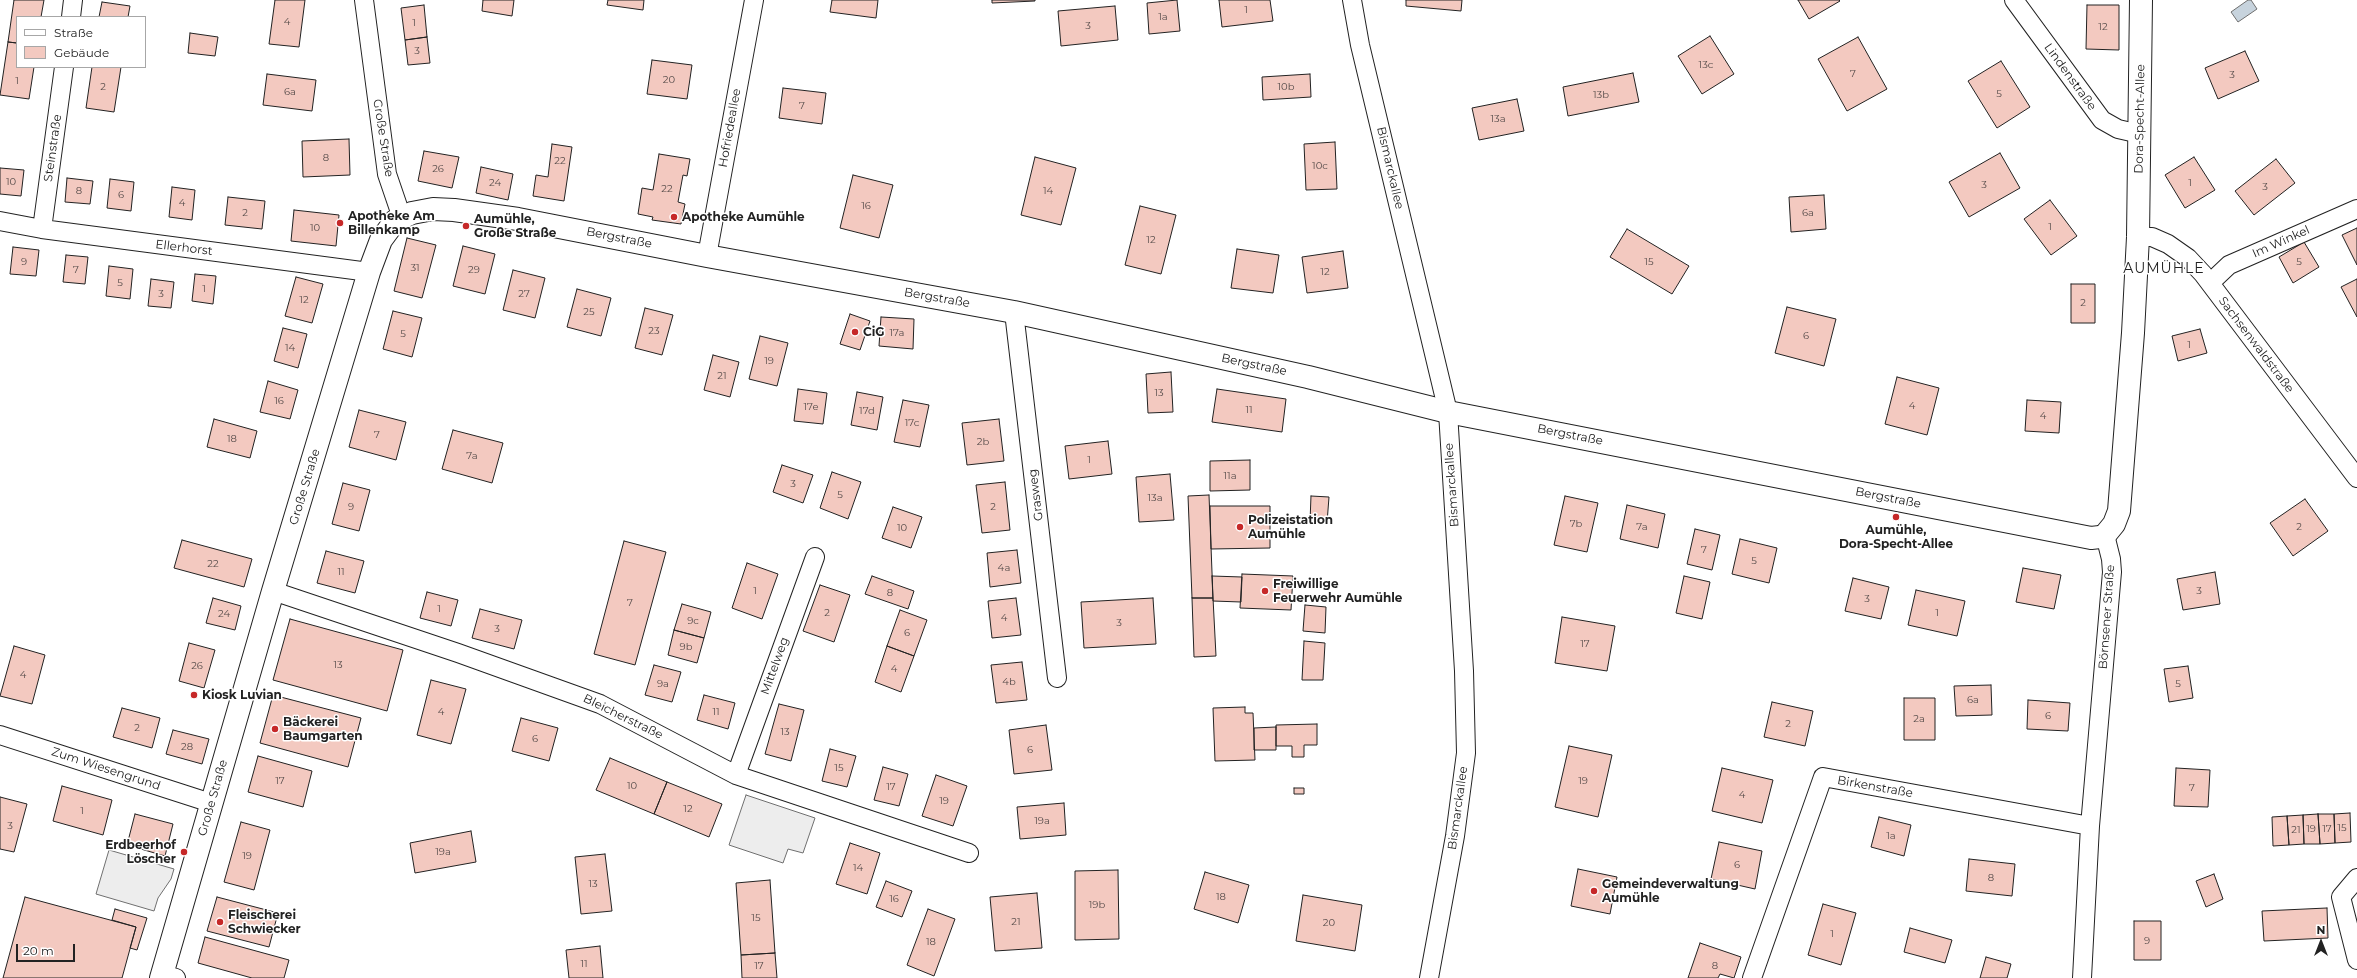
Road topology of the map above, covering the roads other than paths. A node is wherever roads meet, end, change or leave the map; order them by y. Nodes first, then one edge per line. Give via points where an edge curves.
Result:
1 (73, 0) edge
2 (364, 0) edge
3 (754, 0) edge
4 (1352, 0) edge
5 (2014, 0) edge
6 (2142, 0) edge
7 (71, 16) edge
8 (64, 68) edge
9 (2140, 134) junction
10 (2357, 209) edge
11 (402, 218) junction
12 (0, 221) edge
13 (42, 229) junction
14 (2138, 237) junction
15 (707, 256) junction
16 (369, 272) junction
17 (2210, 283) junction
18 (1014, 312) junction
19 (1448, 412) junction
20 (2357, 478) edge
21 (2105, 535) junction
22 (815, 557) dead end
23 (273, 591) junction
24 (1057, 678) dead end
25 (0, 735) edge
26 (736, 775) junction
27 (211, 803) junction
28 (2090, 826) junction
29 (969, 853) dead end
30 (2357, 878) edge
31 (2357, 960) edge
32 (166, 977) edge
33 (1429, 978) edge
34 (1752, 978) edge
35 (2082, 978) edge

1 - 7 street
2 - 11 street, Große Straße via 387,174
3 - 15 street, Hofriedeallee
4 - 19 street, Bismarckallee via 1363,58
5 - 9 street, Lindenstraße via 2102,120 2118,129
6 - 9 street, Dora-Specht-Allee
8 - 13 street, Steinstraße
9 - 14 street, Dora-Specht-Allee
10 - 17 street, Im Winkel via 2229,265
11 - 15 street, Bergstraße via 433,209 454,210 518,219
11 - 16 street, Große Straße via 395,220 380,240
12 - 13 street, Ellerhorst
13 - 16 street, Ellerhorst
14 - 17 street, Sachsenwaldstraße via 2152,237 2168,244 2188,258
14 - 21 street via 2119,511 2114,524
15 - 18 street, Bergstraße
16 - 23 street, Große Straße
17 - 20 street, Sachsenwaldstraße
18 - 19 street, Bergstraße via 1308,377
18 - 24 street, Grasweg
19 - 21 street, Bergstraße via 2091,538
19 - 33 street, Bismarckallee via 1464,671 1466,753 1455,836
21 - 28 street, Börnsener Straße via 2112,572
22 - 26 street, Mittelweg
23 - 26 street, Bleicherstraße via 600,704
23 - 27 street, Große Straße
25 - 27 street, Zum Wiesengrund
26 - 29 street, Bleicherstraße
27 - 32 street, Große Straße
28 - 34 street, Birkenstraße via 1823,777
28 - 35 street, Börnsener Straße
30 - 31 street via 2341,897

